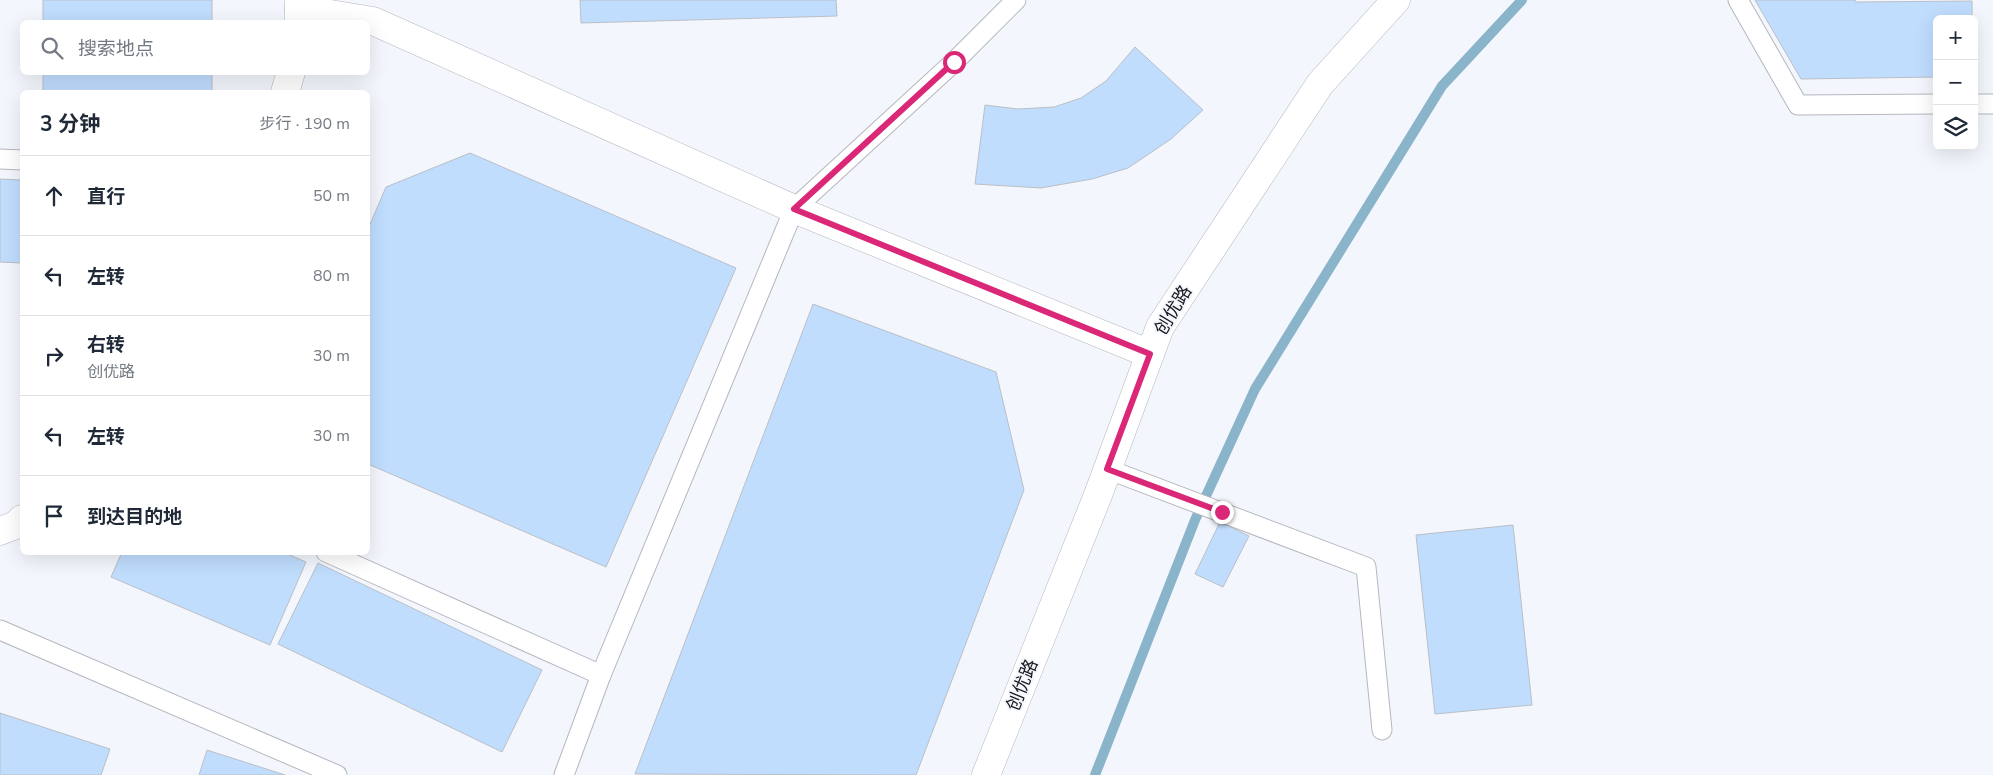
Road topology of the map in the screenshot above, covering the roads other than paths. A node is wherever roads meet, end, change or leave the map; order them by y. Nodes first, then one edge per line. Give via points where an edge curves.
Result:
1 (1016, 0) edge
2 (1396, 0) edge
3 (1738, 0) edge
4 (299, 10) edge
5 (290, 75) edge
6 (286, 90) edge
7 (1933, 104) edge
8 (1978, 104) edge
9 (1993, 104) edge
10 (0, 159) edge
11 (20, 160) edge
12 (794, 209) junction
13 (1150, 354) junction
14 (1107, 469) junction
15 (20, 521) edge
16 (0, 531) edge
17 (333, 555) edge
18 (0, 630) edge
19 (601, 675) junction
20 (1382, 730) dead end
21 (337, 775) edge
22 (564, 775) edge
23 (986, 775) edge

1 - 12 lane via 954,62
2 - 13 street, 创优路 via 1320,84 1160,327
3 - 7 lane via 1798,105
4 - 12 street via 374,20
5 - 6 street
8 - 9 lane
10 - 11 lane
12 - 13 street
12 - 19 lane
13 - 14 street, 创优路
14 - 20 lane via 1366,567
14 - 23 street, 创优路
15 - 16 street
17 - 19 lane
18 - 21 lane
19 - 22 lane

